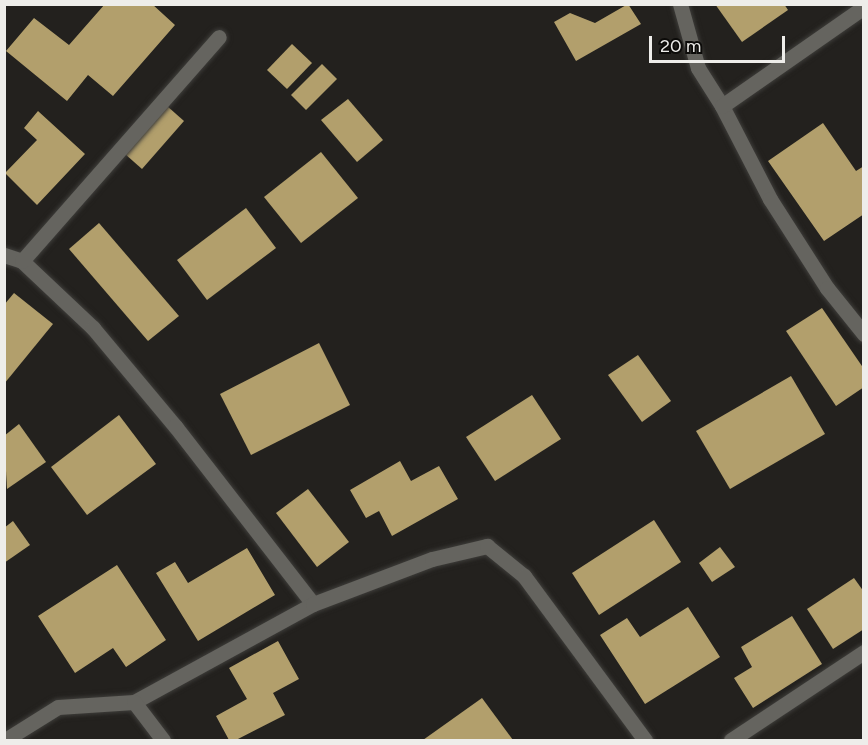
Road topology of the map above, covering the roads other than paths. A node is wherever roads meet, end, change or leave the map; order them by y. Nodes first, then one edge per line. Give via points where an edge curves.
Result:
1 (680, 4) edge
2 (864, 7) edge
3 (219, 37) dead end
4 (722, 105) junction
5 (4, 255) edge
6 (21, 261) junction
7 (864, 334) edge
8 (313, 604) junction
9 (864, 652) edge
10 (134, 702) junction
11 (5, 741) edge
12 (163, 741) edge
13 (645, 741) edge
14 (731, 741) edge

1 - 4 street via 698,68
2 - 4 street
3 - 6 street
4 - 7 street via 770,199 827,288
5 - 6 street
6 - 8 street via 93,328 175,426
8 - 10 street
8 - 13 street via 432,559 487,546 524,576
9 - 14 street
10 - 11 street via 58,707
10 - 12 street

